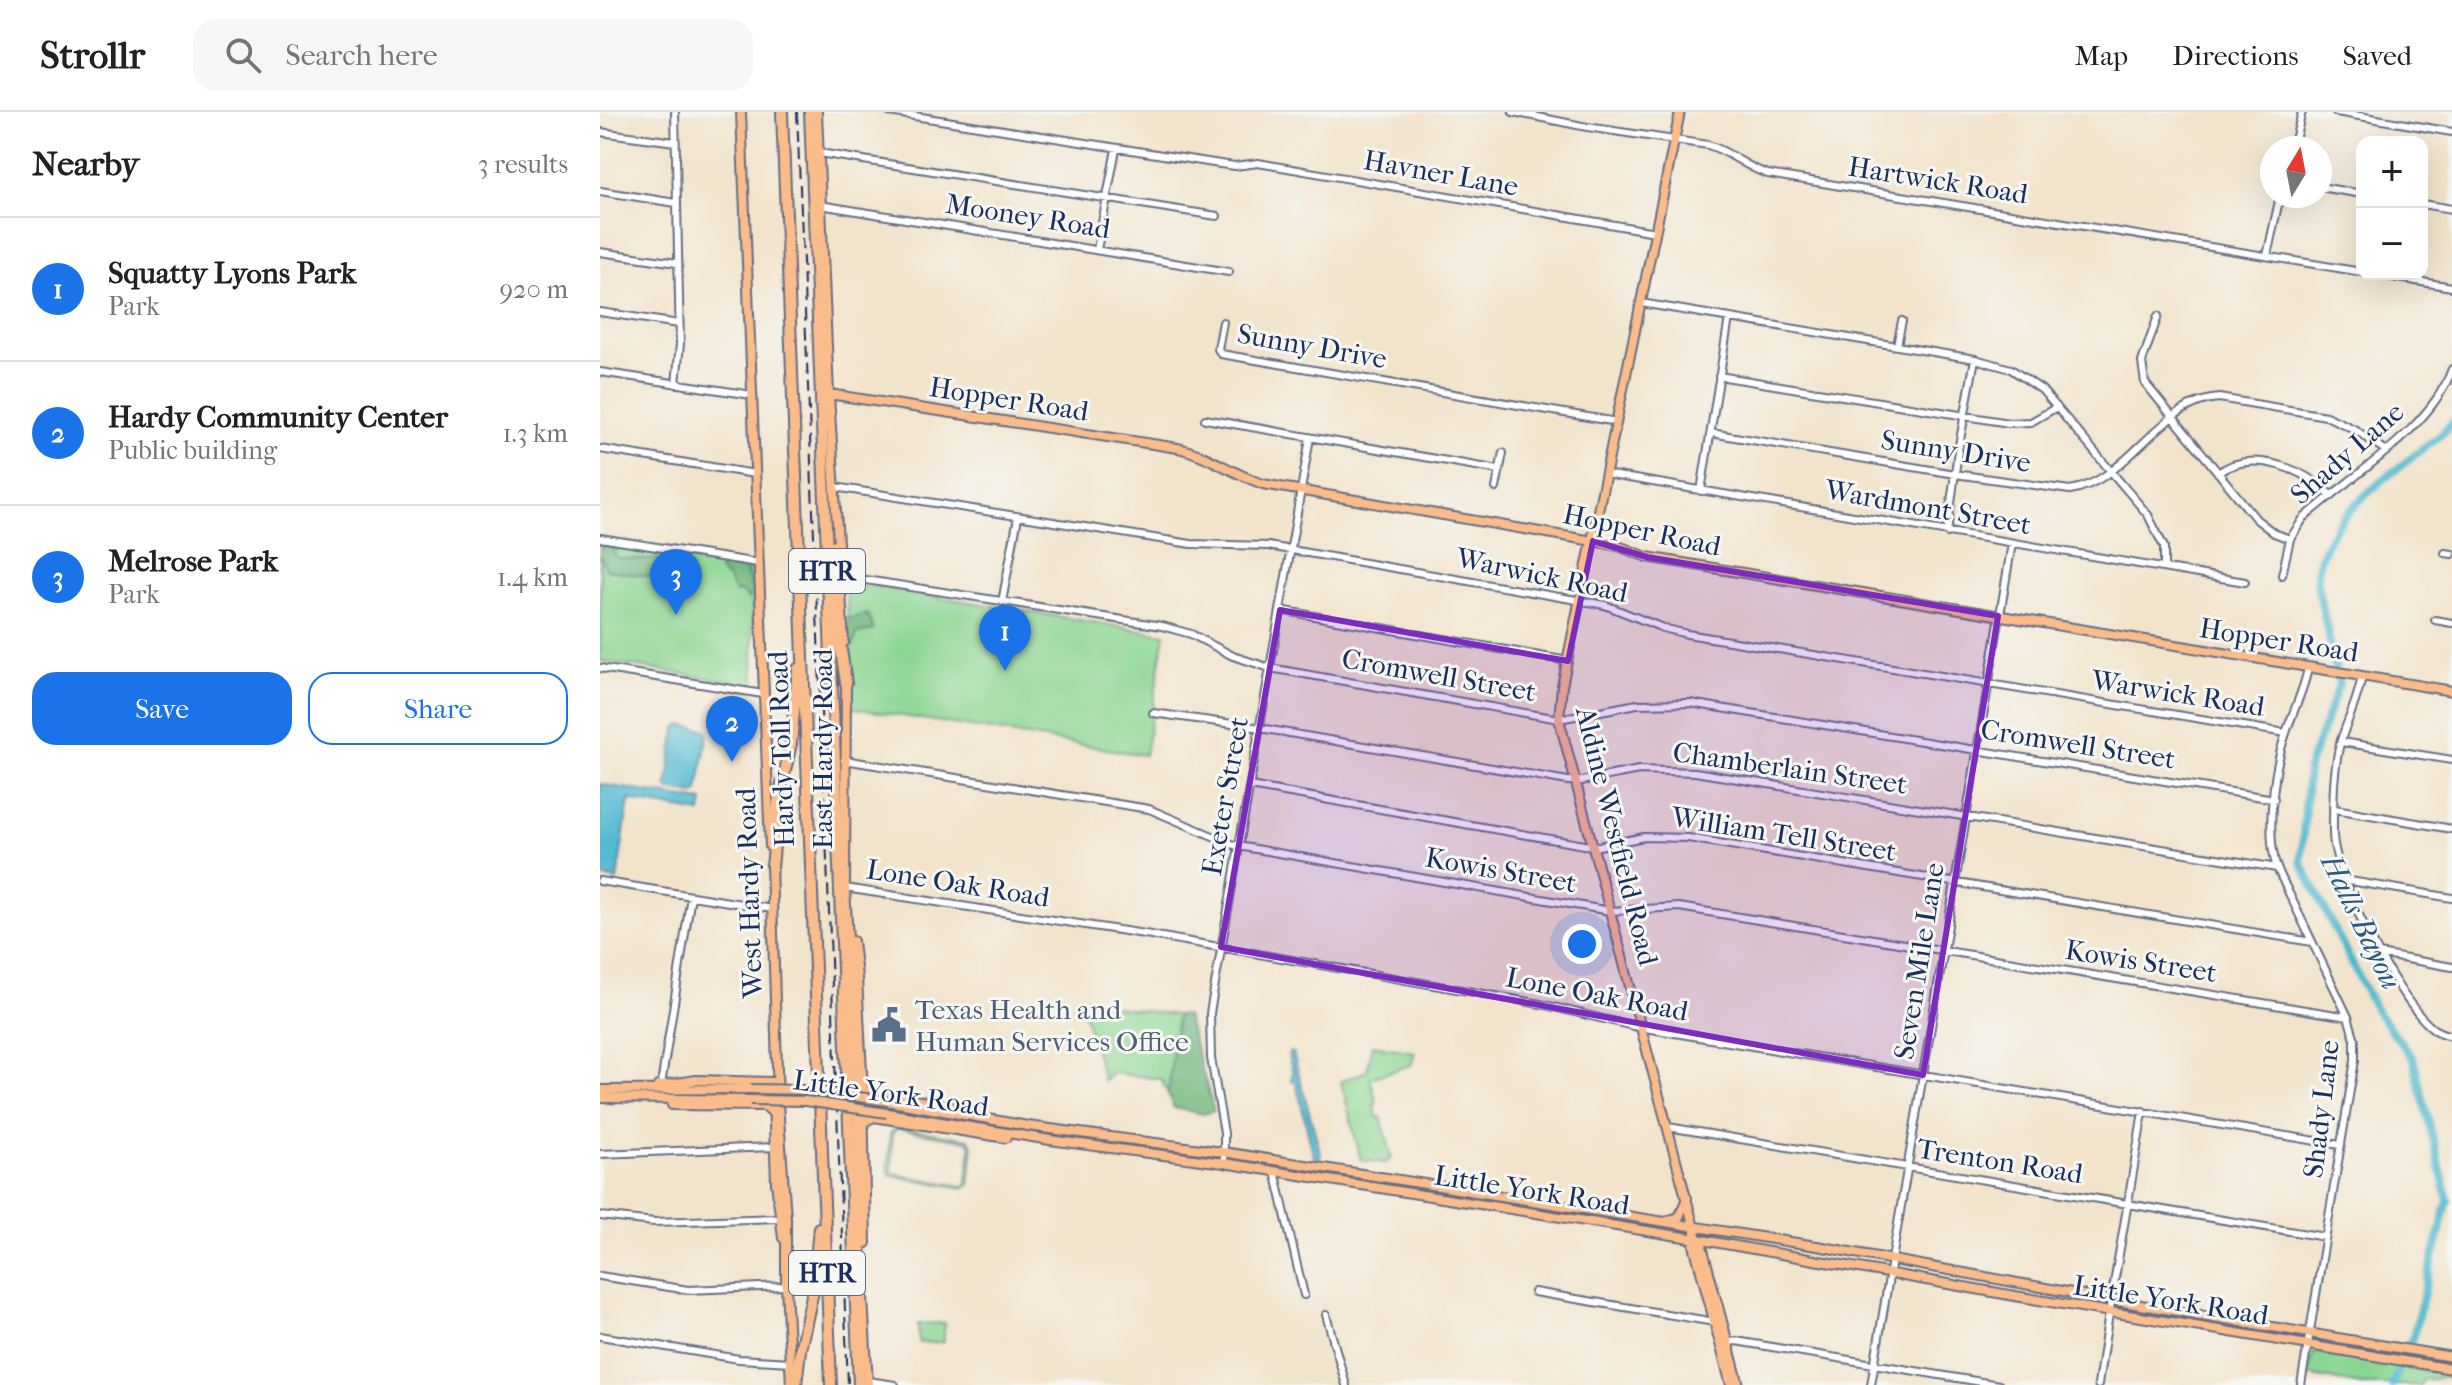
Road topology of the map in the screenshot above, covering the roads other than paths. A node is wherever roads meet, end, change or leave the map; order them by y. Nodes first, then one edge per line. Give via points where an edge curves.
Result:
1 (675, 112) edge
2 (741, 112) edge
3 (782, 112) edge
4 (810, 112) edge
5 (817, 112) edge
6 (889, 112) edge
7 (1513, 112) edge
8 (1680, 112) edge
9 (2302, 112) edge
10 (2336, 112) edge
11 (600, 132) edge
12 (2452, 132) edge
13 (2296, 136) edge
14 (1674, 139) junction
15 (675, 142) junction
16 (1116, 149) junction
17 (819, 153) junction
18 (2332, 189) edge
19 (600, 191) edge
20 (2356, 193) edge
21 (1106, 198) junction
22 (676, 203) junction
23 (820, 205) junction
24 (2428, 205) edge
25 (2277, 208) edge
26 (2452, 209) edge
27 (1217, 216) dead end
28 (1655, 232) junction
29 (1097, 250) junction
30 (600, 252) edge
31 (2267, 256) junction
32 (677, 263) junction
33 (2356, 271) edge
34 (1229, 272) dead end
35 (2410, 280) edge
36 (2452, 287) edge
37 (1641, 303) junction
38 (600, 312) edge
39 (2158, 316) dead end
40 (1729, 318) junction
41 (1902, 321) dead end
42 (1223, 322) dead end
43 (679, 324) junction
44 (1897, 345) junction
45 (1975, 359) junction
46 (2452, 369) edge
47 (600, 372) edge
48 (1719, 376) junction
49 (676, 384) junction
50 (829, 394) junction
51 (752, 395) junction
52 (2057, 407) junction
53 (1965, 417) junction
54 (2172, 418) junction
55 (1205, 419) dead end
56 (1617, 422) junction
57 (1711, 433) junction
58 (1310, 438) junction
59 (600, 449) edge
60 (2385, 450) junction
61 (1503, 453) dead end
62 (1499, 470) junction
63 (2111, 471) junction
64 (823, 473) junction
65 (2218, 473) junction
66 (755, 474) junction
67 (1605, 474) junction
68 (1955, 474) junction
69 (835, 487) junction
70 (1496, 488) dead end
71 (1301, 489) junction
72 (1701, 491) junction
73 (2332, 496) junction
74 (1018, 517) junction
75 (1947, 533) junction
76 (600, 538) edge
77 (2290, 539) junction
78 (1593, 541) junction
79 (2012, 543) junction
80 (1291, 550) junction
81 (758, 563) junction
82 (2164, 568) junction
83 (2282, 575) dead end
84 (840, 576) junction
85 (2245, 582) dead end
86 (1580, 601) junction
87 (1002, 602) junction
88 (1280, 610) junction
89 (1998, 616) junction
90 (2435, 620) dead end
91 (2452, 623) edge
92 (801, 643) junction
93 (1568, 661) junction
94 (600, 668) edge
95 (1270, 668) junction
96 (2313, 668) junction
97 (2357, 676) junction
98 (846, 683) junction
99 (1988, 683) junction
100 (2452, 691) edge
101 (763, 694) junction
102 (1153, 713) dead end
103 (1559, 719) junction
104 (1259, 728) junction
105 (2286, 733) junction
106 (2341, 742) junction
107 (1976, 750) junction
108 (844, 760) junction
109 (2452, 760) edge
110 (1575, 781) junction
111 (1250, 786) junction
112 (2274, 799) junction
113 (2335, 809) junction
114 (1965, 817) junction
115 (2452, 829) edge
116 (1592, 845) junction
117 (1239, 846) junction
118 (772, 868) junction
119 (2277, 868) junction
120 (2344, 880) junction
121 (600, 881) edge
122 (1954, 883) junction
123 (845, 888) junction
124 (691, 896) junction
125 (2452, 898) edge
126 (772, 909) junction
127 (1610, 911) junction
128 (2312, 942) junction
129 (1221, 947) junction
130 (1943, 951) junction
131 (2379, 954) junction
132 (775, 965) junction
133 (2452, 967) edge
134 (2348, 1017) junction
135 (1642, 1028) junction
136 (2452, 1036) edge
137 (1923, 1075) junction
138 (661, 1085) junction
139 (775, 1085) junction
140 (752, 1086) junction
141 (645, 1089) junction
142 (600, 1090) edge
143 (860, 1094) junction
144 (600, 1098) edge
145 (884, 1098) junction
146 (778, 1099) junction
147 (647, 1101) junction
148 (759, 1106) junction
149 (858, 1109) junction
150 (2143, 1111) junction
151 (773, 1113) junction
152 (884, 1116) junction
153 (864, 1122) junction
154 (1668, 1127) junction
155 (1040, 1128) junction
156 (1028, 1131) junction
157 (1038, 1138) junction
158 (1156, 1142) junction
159 (2340, 1145) junction
160 (775, 1147) junction
161 (1223, 1152) junction
162 (600, 1154) edge
163 (1155, 1154) junction
164 (823, 1162) junction
165 (1224, 1163) junction
166 (1906, 1168) junction
167 (1275, 1171) junction
168 (1456, 1188) junction
169 (1687, 1197) junction
170 (1455, 1200) junction
171 (2129, 1204) junction
172 (600, 1216) edge
173 (779, 1218) junction
174 (1662, 1222) junction
175 (1694, 1227) junction
176 (2325, 1237) junction
177 (1697, 1239) junction
178 (1724, 1244) junction
179 (786, 1258) junction
180 (1892, 1260) junction
181 (1707, 1264) junction
182 (1890, 1272) junction
183 (600, 1276) edge
184 (862, 1279) junction
185 (786, 1286) junction
186 (1534, 1292) dead end
187 (1304, 1295) dead end
188 (2111, 1300) junction
189 (2109, 1312) junction
190 (1326, 1315) dead end
191 (1718, 1322) junction
192 (2309, 1333) junction
193 (600, 1336) edge
194 (1724, 1343) junction
195 (2307, 1345) junction
196 (2452, 1357) edge
197 (790, 1362) junction
198 (1875, 1364) junction
199 (2452, 1369) edge
200 (865, 1384) edge
201 (794, 1385) edge
202 (831, 1385) edge
203 (895, 1385) edge
204 (1346, 1385) edge
205 (1731, 1385) edge
206 (1739, 1385) edge
207 (1871, 1385) edge
208 (1999, 1385) edge
209 (2098, 1385) edge
210 (2301, 1385) edge

1 - 15 street
2 - 51 main road, West Hardy Road
3 - 92 highway, Hardy Toll Road / HTR
4 - 64 highway, Hardy Toll Road / HTR
5 - 17 main road, East Hardy Road
6 - 16 street, Havner Lane
7 - 14 street, Hartwick Road
8 - 14 main road, Aldine Westfield Road
9 - 13 street
10 - 12 street
11 - 15 street
14 - 28 main road, Aldine Westfield Road
14 - 31 street, Hartwick Road via 1715,147 1768,174
15 - 22 street
16 - 21 street
16 - 28 street, Havner Lane via 1235,166 1258,163
17 - 21 street
17 - 23 main road, East Hardy Road
18 - 20 street
19 - 22 street
21 - 27 street
21 - 29 street
22 - 32 street
23 - 29 street, Mooney Road
23 - 50 main road, East Hardy Road
24 - 26 street
25 - 31 street
28 - 37 main road, Aldine Westfield Road
29 - 34 street, Mooney Road
30 - 32 street
31 - 33 street, Hartwick Road
32 - 43 street
35 - 36 street
37 - 40 street
37 - 56 main road, Aldine Westfield Road
38 - 43 street
39 - 54 street via 2142,371 2149,390
40 - 44 street
40 - 48 street
41 - 44 street
42 - 56 street, Sunny Drive via 1221,354
43 - 49 street
44 - 45 street
45 - 52 street via 2022,374
45 - 53 street
46 - 60 street, Shady Lane via 2433,405
47 - 49 street
48 - 53 street
48 - 57 street
49 - 51 street
50 - 69 main road, East Hardy Road
50 - 71 main road, Hopper Road via 1178,448 1263,484
51 - 66 main road, West Hardy Road
52 - 53 street via 2026,423
52 - 63 street
53 - 68 street
54 - 60 street, Sunny Drive via 2207,400 2243,400 2326,416
54 - 63 street, Sunny Drive
54 - 65 street
55 - 58 street
56 - 67 main road, Aldine Westfield Road
57 - 68 street, Sunny Drive
57 - 72 street
58 - 62 street
58 - 71 street, Exeter Street
59 - 66 street
60 - 73 street, Shady Lane
61 - 62 street
62 - 70 street
63 - 68 street, Sunny Drive via 2070,490
63 - 82 street via 2158,531
64 - 98 highway
64 - 200 highway, Hardy Toll Road / HTR
65 - 73 street via 2240,462 2278,466 2310,477
65 - 77 street via 2265,527
66 - 81 main road, West Hardy Road
67 - 72 street, Wardmont Street
67 - 78 main road, Aldine Westfield Road
68 - 75 street
69 - 74 street, Warwick Road
69 - 84 main road, East Hardy Road
71 - 78 main road, Hopper Road
71 - 80 street, Exeter Street
72 - 75 street, Wardmont Street
73 - 77 street, Shady Lane via 2303,519
74 - 80 street, Warwick Road via 1191,544
74 - 87 street
75 - 79 street, Wardmont Street
76 - 81 street
77 - 83 street, Shady Lane
78 - 86 main road, Aldine Westfield Road
78 - 89 main road, Hopper Road via 1647,557
79 - 82 street, Wardmont Street
79 - 89 street, Seven Mile Lane
80 - 86 street, Warwick Road
80 - 88 street, Exeter Street
81 - 101 main road, West Hardy Road
82 - 85 street, Wardmont Street
84 - 87 street, Cromwell Street
84 - 98 main road, East Hardy Road
86 - 93 main road, Aldine Westfield Road
86 - 99 street, Warwick Road via 1687,634
87 - 95 street, Cromwell Street via 1177,630
88 - 93 street
88 - 95 street, Exeter Street
89 - 96 main road, Hopper Road
89 - 99 street, Seven Mile Lane
90 - 91 street
92 - 118 highway
92 - 164 highway, Hardy Toll Road / HTR
93 - 103 main road, Aldine Westfield Road
94 - 101 street
95 - 103 street, Cromwell Street
95 - 104 street, Exeter Street
96 - 97 main road, Hopper Road
96 - 105 street, Shady Lane
97 - 100 main road, Hopper Road
97 - 106 street via 2357,698
98 - 108 main road, East Hardy Road
99 - 105 street, Warwick Road
99 - 107 street, Seven Mile Lane
101 - 118 main road, West Hardy Road
102 - 104 street, Chamberlain Street
103 - 107 street, Cromwell Street via 1637,704 1690,703
103 - 110 main road, Aldine Westfield Road
104 - 110 street, Chamberlain Street
104 - 111 street, Exeter Street
105 - 112 street, Shady Lane
106 - 109 street
106 - 113 street
107 - 112 street, Cromwell Street
107 - 114 street, Seven Mile Lane
108 - 117 street, Kowis Street via 1149,809
108 - 123 main road, East Hardy Road
110 - 114 street, Chamberlain Street via 1639,770 1695,772
110 - 116 main road, Aldine Westfield Road
111 - 116 street, William Tell Street
111 - 117 street, Exeter Street
112 - 119 street, Shady Lane via 2271,844
113 - 115 street
113 - 120 street via 2334,852
114 - 119 street, Chamberlain Street
114 - 122 street, Seven Mile Lane
116 - 122 street, William Tell Street via 1644,837 1688,838
116 - 127 main road, Aldine Westfield Road
117 - 127 street, Kowis Street
117 - 129 street, Exeter Street
118 - 126 main road, West Hardy Road
119 - 128 street, Shady Lane
120 - 125 street
120 - 131 street
121 - 124 street
122 - 128 street, William Tell Street
122 - 130 street, Seven Mile Lane
123 - 129 street, Lone Oak Road
123 - 143 main road, East Hardy Road
123 - 143 main road via 857,966
124 - 126 street
124 - 138 street
126 - 132 main road, West Hardy Road
127 - 130 street, Kowis Street via 1679,907
127 - 135 main road, Aldine Westfield Road
128 - 134 street, Shady Lane
129 - 135 street, Lone Oak Road via 1534,1002
129 - 161 street, Exeter Street via 1210,1033
130 - 134 street, Kowis Street
130 - 137 street, Seven Mile Lane
131 - 133 street
131 - 136 street via 2426,1023
132 - 139 main road, West Hardy Road
132 - 139 main road via 770,995
134 - 159 street, Shady Lane via 2355,1060
135 - 137 street, Lone Oak Road
135 - 154 main road, Aldine Westfield Road
137 - 150 street, Lone Oak Road
137 - 166 street, Seven Mile Lane
138 - 140 main road via 696,1080
138 - 141 main road
139 - 140 main road, Little York Road, bridge
139 - 143 main road, Little York Road, bridge
139 - 146 main road, West Hardy Road, bridge
139 - 151 main road
140 - 141 main road, Little York Road
140 - 148 main road via 763,1087 766,1093
141 - 142 main road, Little York Road
143 - 145 main road, Little York Road, bridge
143 - 149 main road, East Hardy Road, bridge
143 - 153 main road
144 - 147 main road, Little York Road
145 - 152 main road via 876,1096 874,1105 875,1113
145 - 156 main road, Little York Road
146 - 147 main road, Little York Road, bridge
146 - 149 main road, Little York Road, bridge
146 - 179 main road, West Hardy Road
147 - 148 main road
148 - 151 main road
149 - 152 main road, Little York Road, bridge
149 - 184 main road, East Hardy Road
150 - 159 street, Lone Oak Road
150 - 171 street
151 - 160 main road
152 - 153 main road
152 - 156 main road, Little York Road
153 - 184 main road via 867,1228
154 - 166 street, Trenton Road
154 - 169 main road, Aldine Westfield Road
155 - 156 main road, Little York Road
155 - 157 main road
155 - 158 main road, Little York Road
156 - 157 main road, Little York Road
157 - 163 main road, Little York Road
158 - 161 main road, Little York Road
158 - 163 main road
159 - 176 street, Shady Lane
160 - 162 street
160 - 173 main road
161 - 165 street, Exeter Street
161 - 168 main road, Little York Road
163 - 165 main road, Little York Road
164 - 201 highway via 815,1278
164 - 202 highway, Hardy Toll Road / HTR
165 - 167 main road, Little York Road
166 - 171 street, Trenton Road
166 - 180 street, Seven Mile Lane
167 - 170 main road, Little York Road
167 - 187 street
168 - 170 main road
168 - 174 main road, Little York Road
169 - 174 main road via 1679,1217
169 - 175 main road, Aldine Westfield Road
170 - 177 main road, Little York Road
171 - 176 street, Trenton Road
171 - 188 street
172 - 173 street via 654,1222
173 - 179 main road
174 - 175 main road, Little York Road
175 - 177 main road, Aldine Westfield Road
175 - 180 main road, Little York Road
176 - 192 street, Shady Lane
177 - 178 main road, Little York Road
177 - 181 main road, Aldine Westfield Road
177 - 191 main road, Aldine Westfield Road via 1694,1245
178 - 181 main road via 1711,1249
178 - 182 main road, Little York Road
179 - 185 main road, West Hardy Road
180 - 182 street, Seven Mile Lane
180 - 188 main road, Little York Road
181 - 191 main road, Aldine Westfield Road
182 - 189 main road, Little York Road
182 - 198 street, Seven Mile Lane
183 - 185 street via 688,1290
184 - 200 main road, East Hardy Road
185 - 197 main road, West Hardy Road
186 - 191 street
188 - 189 street
188 - 192 main road, Little York Road
189 - 195 main road, Little York Road
189 - 209 street
190 - 204 street
191 - 194 main road, Aldine Westfield Road
192 - 195 street, Shady Lane
192 - 196 main road, Little York Road
193 - 197 street
194 - 198 street
194 - 205 main road, Aldine Westfield Road
194 - 206 main road, Aldine Westfield Road
195 - 199 main road, Little York Road
195 - 210 street, Shady Lane
197 - 201 main road, West Hardy Road
198 - 207 street, Seven Mile Lane
198 - 208 street
200 - 203 street

